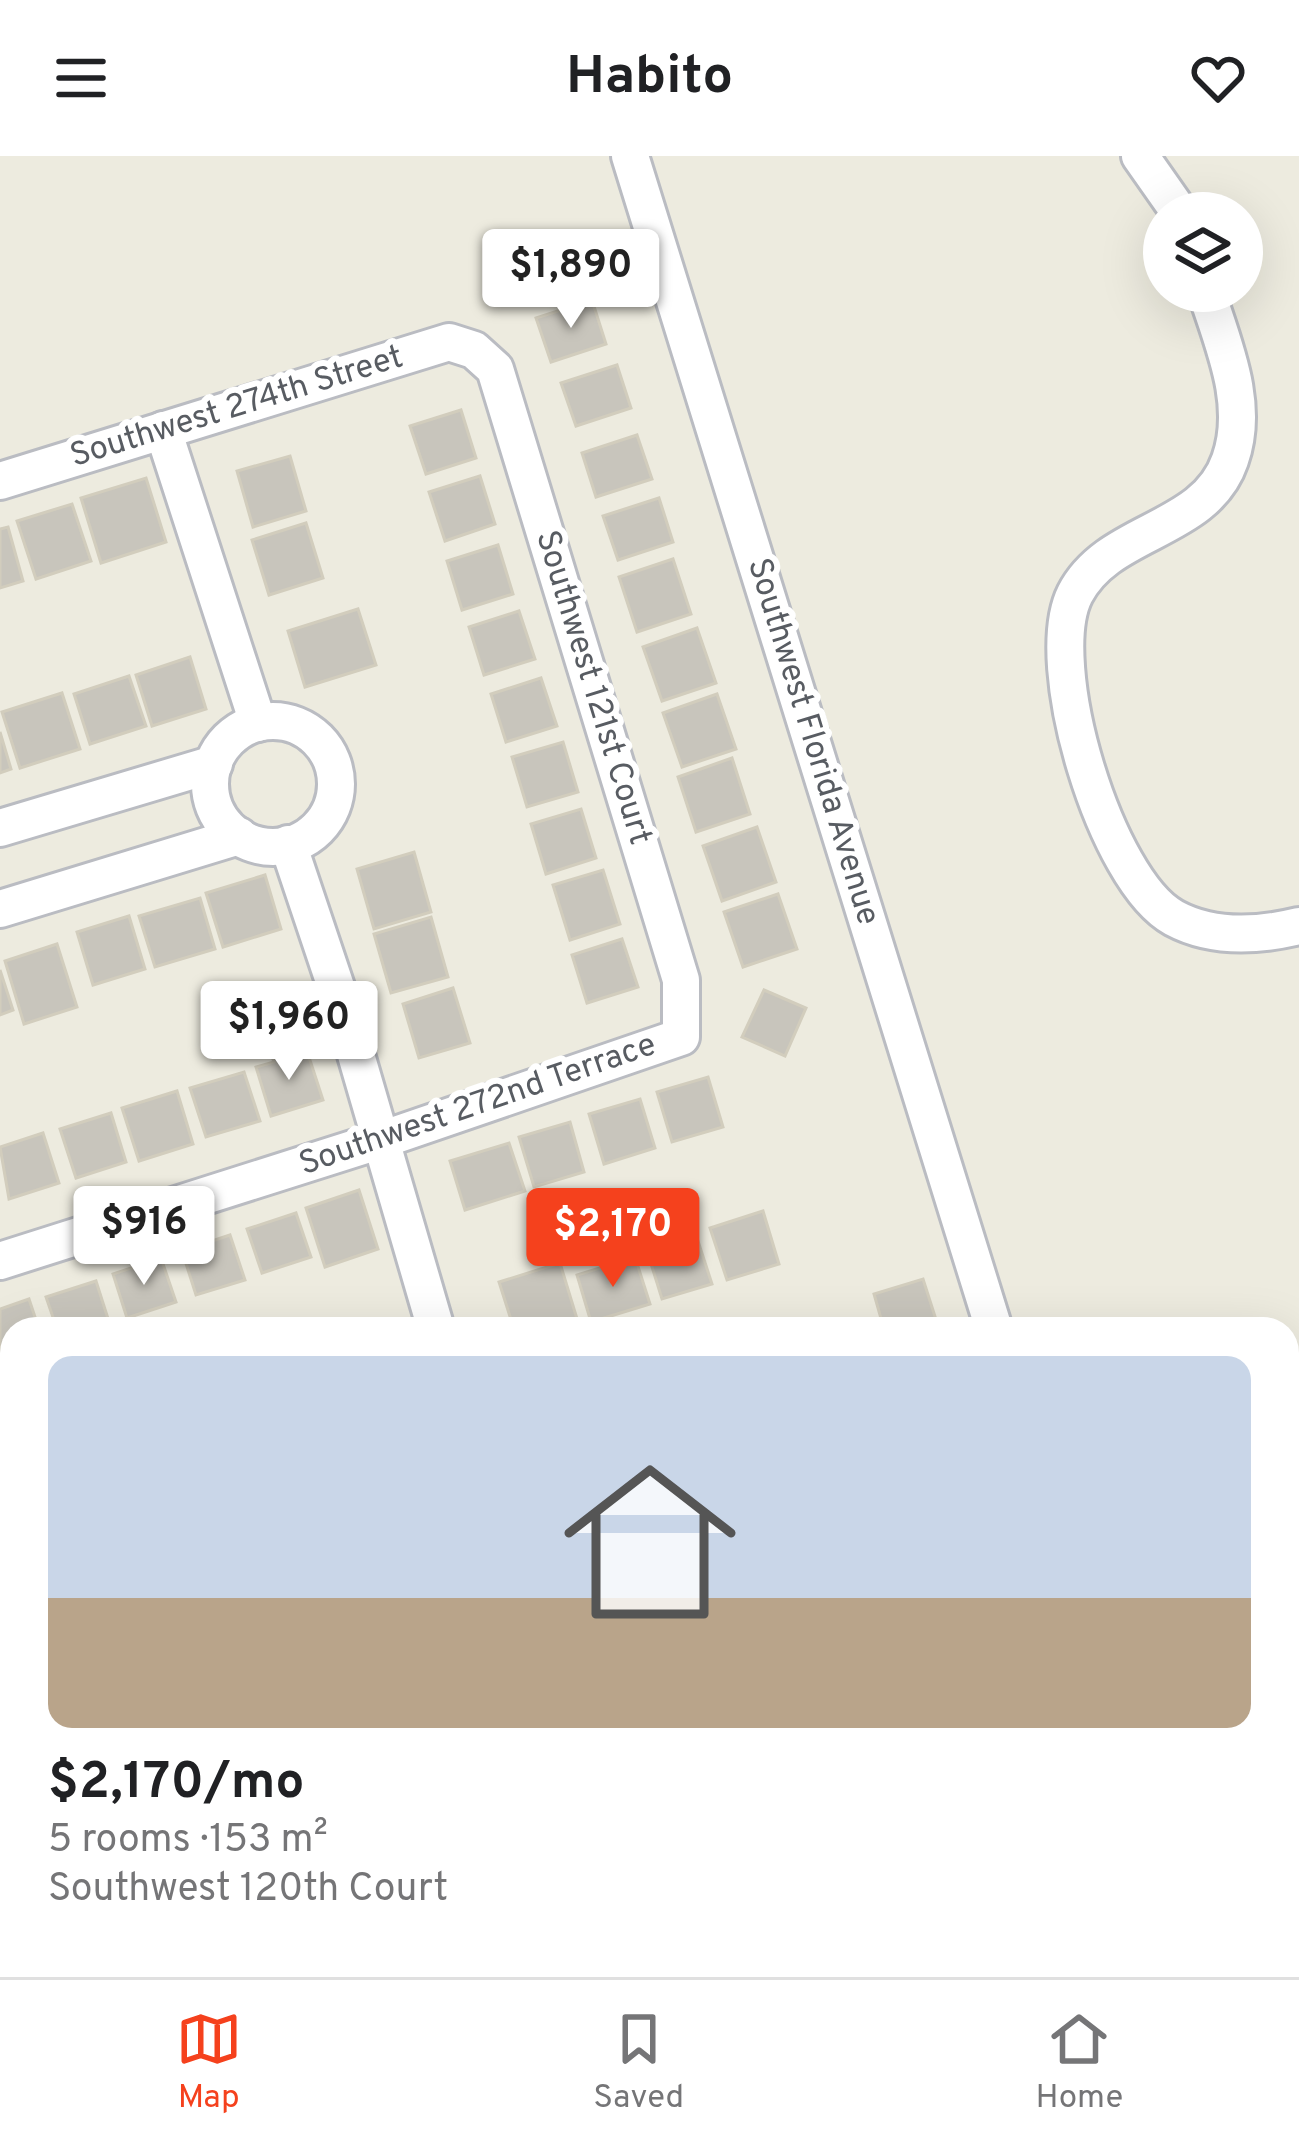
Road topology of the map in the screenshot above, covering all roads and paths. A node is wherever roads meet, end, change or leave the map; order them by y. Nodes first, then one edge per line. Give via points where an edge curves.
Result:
1 (630, 156) edge
2 (1140, 156) edge
3 (1165, 192) edge
4 (1212, 312) edge
5 (474, 350) joint
6 (163, 430) junction
7 (0, 481) edge
8 (258, 724) junction
9 (214, 764) junction
10 (0, 828) edge
11 (239, 836) junction
12 (288, 844) junction
13 (0, 909) edge
14 (1299, 926) edge
15 (681, 1036) joint
16 (381, 1141) junction
17 (0, 1261) edge
18 (433, 1317) edge
19 (990, 1317) edge

1 - 19 street, Southwest Florida Avenue
2 - 3 street
4 - 14 street via 1237,403 1229,463 1197,508 1100,564 1076,591 1065,622 1064,684 1112,836 1148,898 1172,917 1222,933
5 - 6 street, Southwest 274th Street via 449,342
5 - 15 street, Southwest 121st Court via 495,370 681,980
6 - 7 street, Southwest 274th Street
6 - 8 street
8 - 9 street via 234,734
8 - 12 street via 293,724 312,734 334,767 332,808 320,826
9 - 10 street
9 - 11 street via 215,810
11 - 12 street via 263,846
11 - 13 street
12 - 16 street
15 - 16 street, Southwest 272nd Terrace
16 - 17 street, Southwest 272nd Terrace
16 - 18 street

